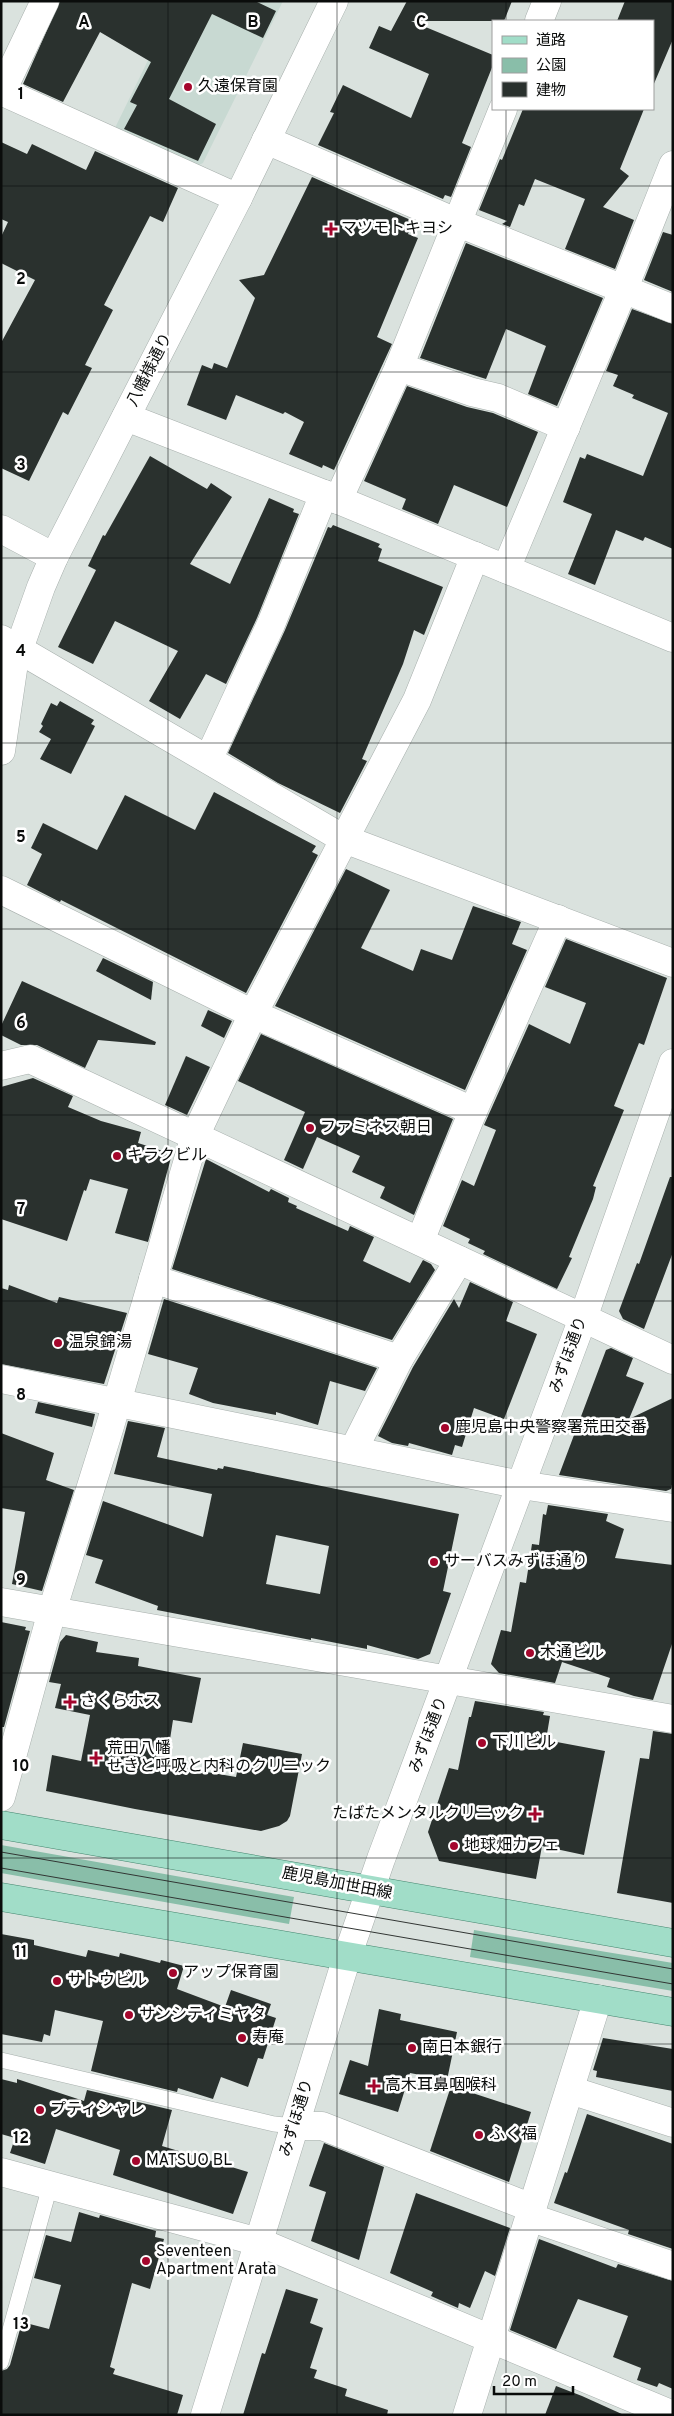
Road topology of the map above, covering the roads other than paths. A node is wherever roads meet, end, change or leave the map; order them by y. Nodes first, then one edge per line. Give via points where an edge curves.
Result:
1 (45, 1) edge
2 (334, 1) edge
3 (547, 1) edge
4 (539, 20) edge
5 (2, 92) edge
6 (503, 110) edge
7 (266, 140) junction
8 (673, 164) edge
9 (238, 198) junction
10 (456, 222) junction
11 (624, 288) junction
12 (673, 309) edge
13 (399, 367) junction
14 (126, 416) junction
15 (566, 427) junction
16 (331, 497) junction
17 (1, 529) edge
18 (54, 556) junction
19 (475, 556) junction
20 (506, 569) junction
21 (673, 638) edge
22 (10, 644) edge
23 (1, 751) edge
24 (209, 758) junction
25 (344, 839) junction
26 (1, 890) edge
27 (558, 918) junction
28 (673, 962) edge
29 (253, 1014) junction
30 (673, 1063) edge
31 (1, 1066) edge
32 (473, 1111) junction
33 (195, 1136) junction
34 (420, 1241) junction
35 (459, 1260) junction
36 (152, 1279) junction
37 (583, 1318) junction
38 (399, 1359) junction
39 (673, 1360) edge
40 (1, 1379) edge
41 (116, 1403) junction
42 (354, 1449) junction
43 (521, 1485) junction
44 (673, 1508) edge
45 (1, 1602) edge
46 (52, 1611) junction
47 (450, 1679) junction
48 (673, 1719) edge
49 (1, 1797) edge
50 (1, 1825) edge
51 (370, 1891) junction
52 (1, 1897) edge
53 (673, 1943) edge
54 (347, 1957) junction
55 (598, 2000) junction
56 (673, 2012) edge
57 (1, 2060) edge
58 (570, 2090) junction
59 (673, 2123) edge
60 (295, 2126) junction
61 (1, 2172) edge
62 (50, 2186) junction
63 (531, 2212) junction
64 (259, 2242) junction
65 (673, 2266) edge
66 (490, 2340) junction
67 (1, 2362) edge
68 (640, 2408) edge
69 (673, 2414) edge
70 (206, 2415) edge
71 (467, 2415) edge

1 - 5 street
2 - 7 street, 八幡様通り
3 - 4 street
5 - 9 street
6 - 10 street
7 - 9 street, 八幡様通り
7 - 10 street
8 - 11 street
9 - 14 street, 八幡様通り
10 - 11 street
10 - 13 street
11 - 12 street
11 - 15 street
13 - 15 street via 498,398
13 - 16 street
14 - 16 street
14 - 18 street, 八幡様通り
15 - 20 street
16 - 19 street
16 - 24 street
17 - 18 street
18 - 22 street, 八幡様通り
19 - 20 street
19 - 25 street via 417,700
20 - 21 street
22 - 23 street, 八幡様通り via 14,663
22 - 24 street
24 - 25 street
25 - 27 street
25 - 29 street
26 - 29 street
27 - 28 street
27 - 32 street
29 - 32 street
29 - 33 street
30 - 37 street, みずほ通り
31 - 33 street via 30,1059
32 - 34 street
33 - 34 street
33 - 36 street
34 - 35 street
35 - 37 street
35 - 38 street
36 - 38 street
36 - 41 street
37 - 39 street
37 - 43 street, みずほ通り
38 - 42 street
40 - 41 street
41 - 42 street
41 - 46 street
42 - 43 street
43 - 44 street
43 - 47 street, みずほ通り
45 - 46 street
46 - 47 street
46 - 49 street
47 - 48 street
47 - 51 street, みずほ通り
50 - 51 main road, 鹿児島加世田線
51 - 53 main road, 鹿児島加世田線
51 - 54 street, みずほ通り
52 - 54 main road
54 - 55 main road
54 - 60 street, みずほ通り
55 - 56 main road
55 - 58 street
57 - 60 lane via 274,2124
58 - 59 street
58 - 63 street
60 - 63 street via 322,2126
60 - 64 street, みずほ通り
61 - 62 street
62 - 64 street
62 - 67 lane
63 - 65 street
63 - 66 street
64 - 66 street
64 - 70 street, みずほ通り
66 - 68 street
66 - 71 street
68 - 69 street

